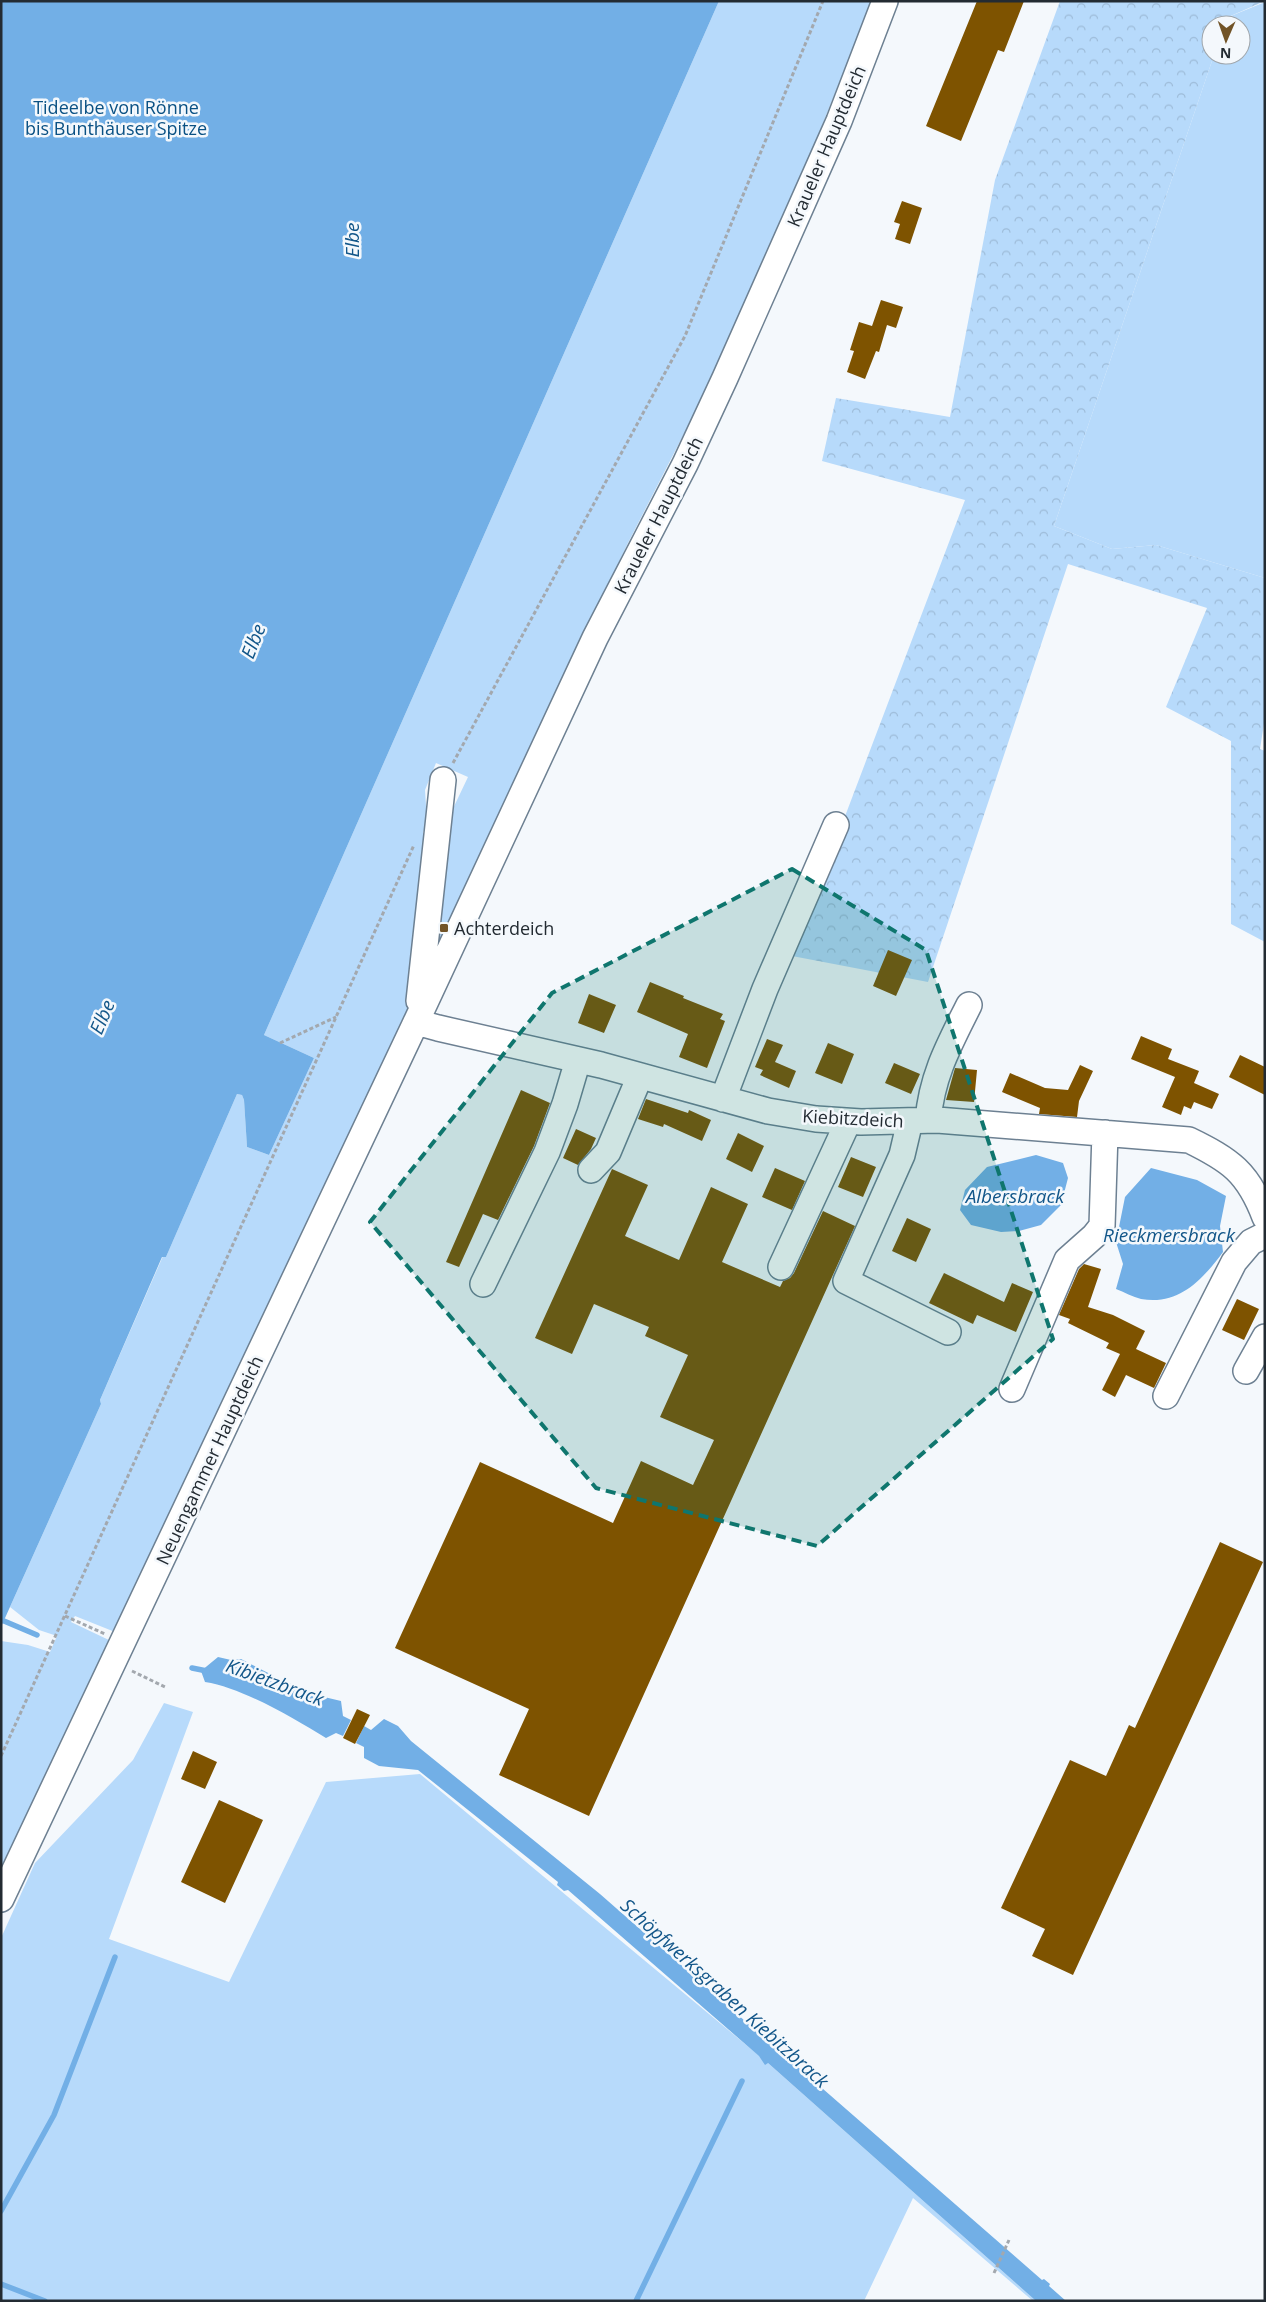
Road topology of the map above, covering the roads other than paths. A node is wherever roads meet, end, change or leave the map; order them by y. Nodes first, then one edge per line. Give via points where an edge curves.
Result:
1 (885, 1) edge
2 (444, 780) dead end
3 (836, 825) dead end
4 (969, 1005) dead end
5 (417, 1021) junction
6 (578, 1060) junction
7 (640, 1076) junction
8 (723, 1099) junction
9 (919, 1121) junction
10 (848, 1122) junction
11 (1105, 1133) junction
12 (591, 1170) dead end
13 (1265, 1217) edge
14 (1265, 1235) edge
15 (781, 1267) dead end
16 (483, 1284) dead end
17 (948, 1332) dead end
18 (1265, 1337) edge
19 (1246, 1371) dead end
20 (1012, 1389) dead end
21 (1166, 1396) dead end
22 (1, 1899) edge

1 - 5 street, Kraueler Hauptdeich via 839,121 725,378 685,464 595,638
2 - 5 street
3 - 8 street via 765,989
4 - 9 street via 936,1075
5 - 6 street, Kiebitzdeich
5 - 22 street, Neuengammer Hauptdeich
6 - 7 street, Kiebitzdeich
6 - 16 street via 546,1152
7 - 8 street, Kiebitzdeich
7 - 12 street via 608,1152
8 - 10 street, Kiebitzdeich via 768,1111
9 - 10 street, Kiebitzdeich
9 - 11 street, Kiebitzdeich
9 - 17 street via 846,1281
10 - 15 street
11 - 13 street, Kiebitzdeich via 1189,1140 1223,1156 1245,1178
11 - 20 street via 1102,1226 1067,1260
14 - 21 street via 1251,1242 1234,1262
18 - 19 street

